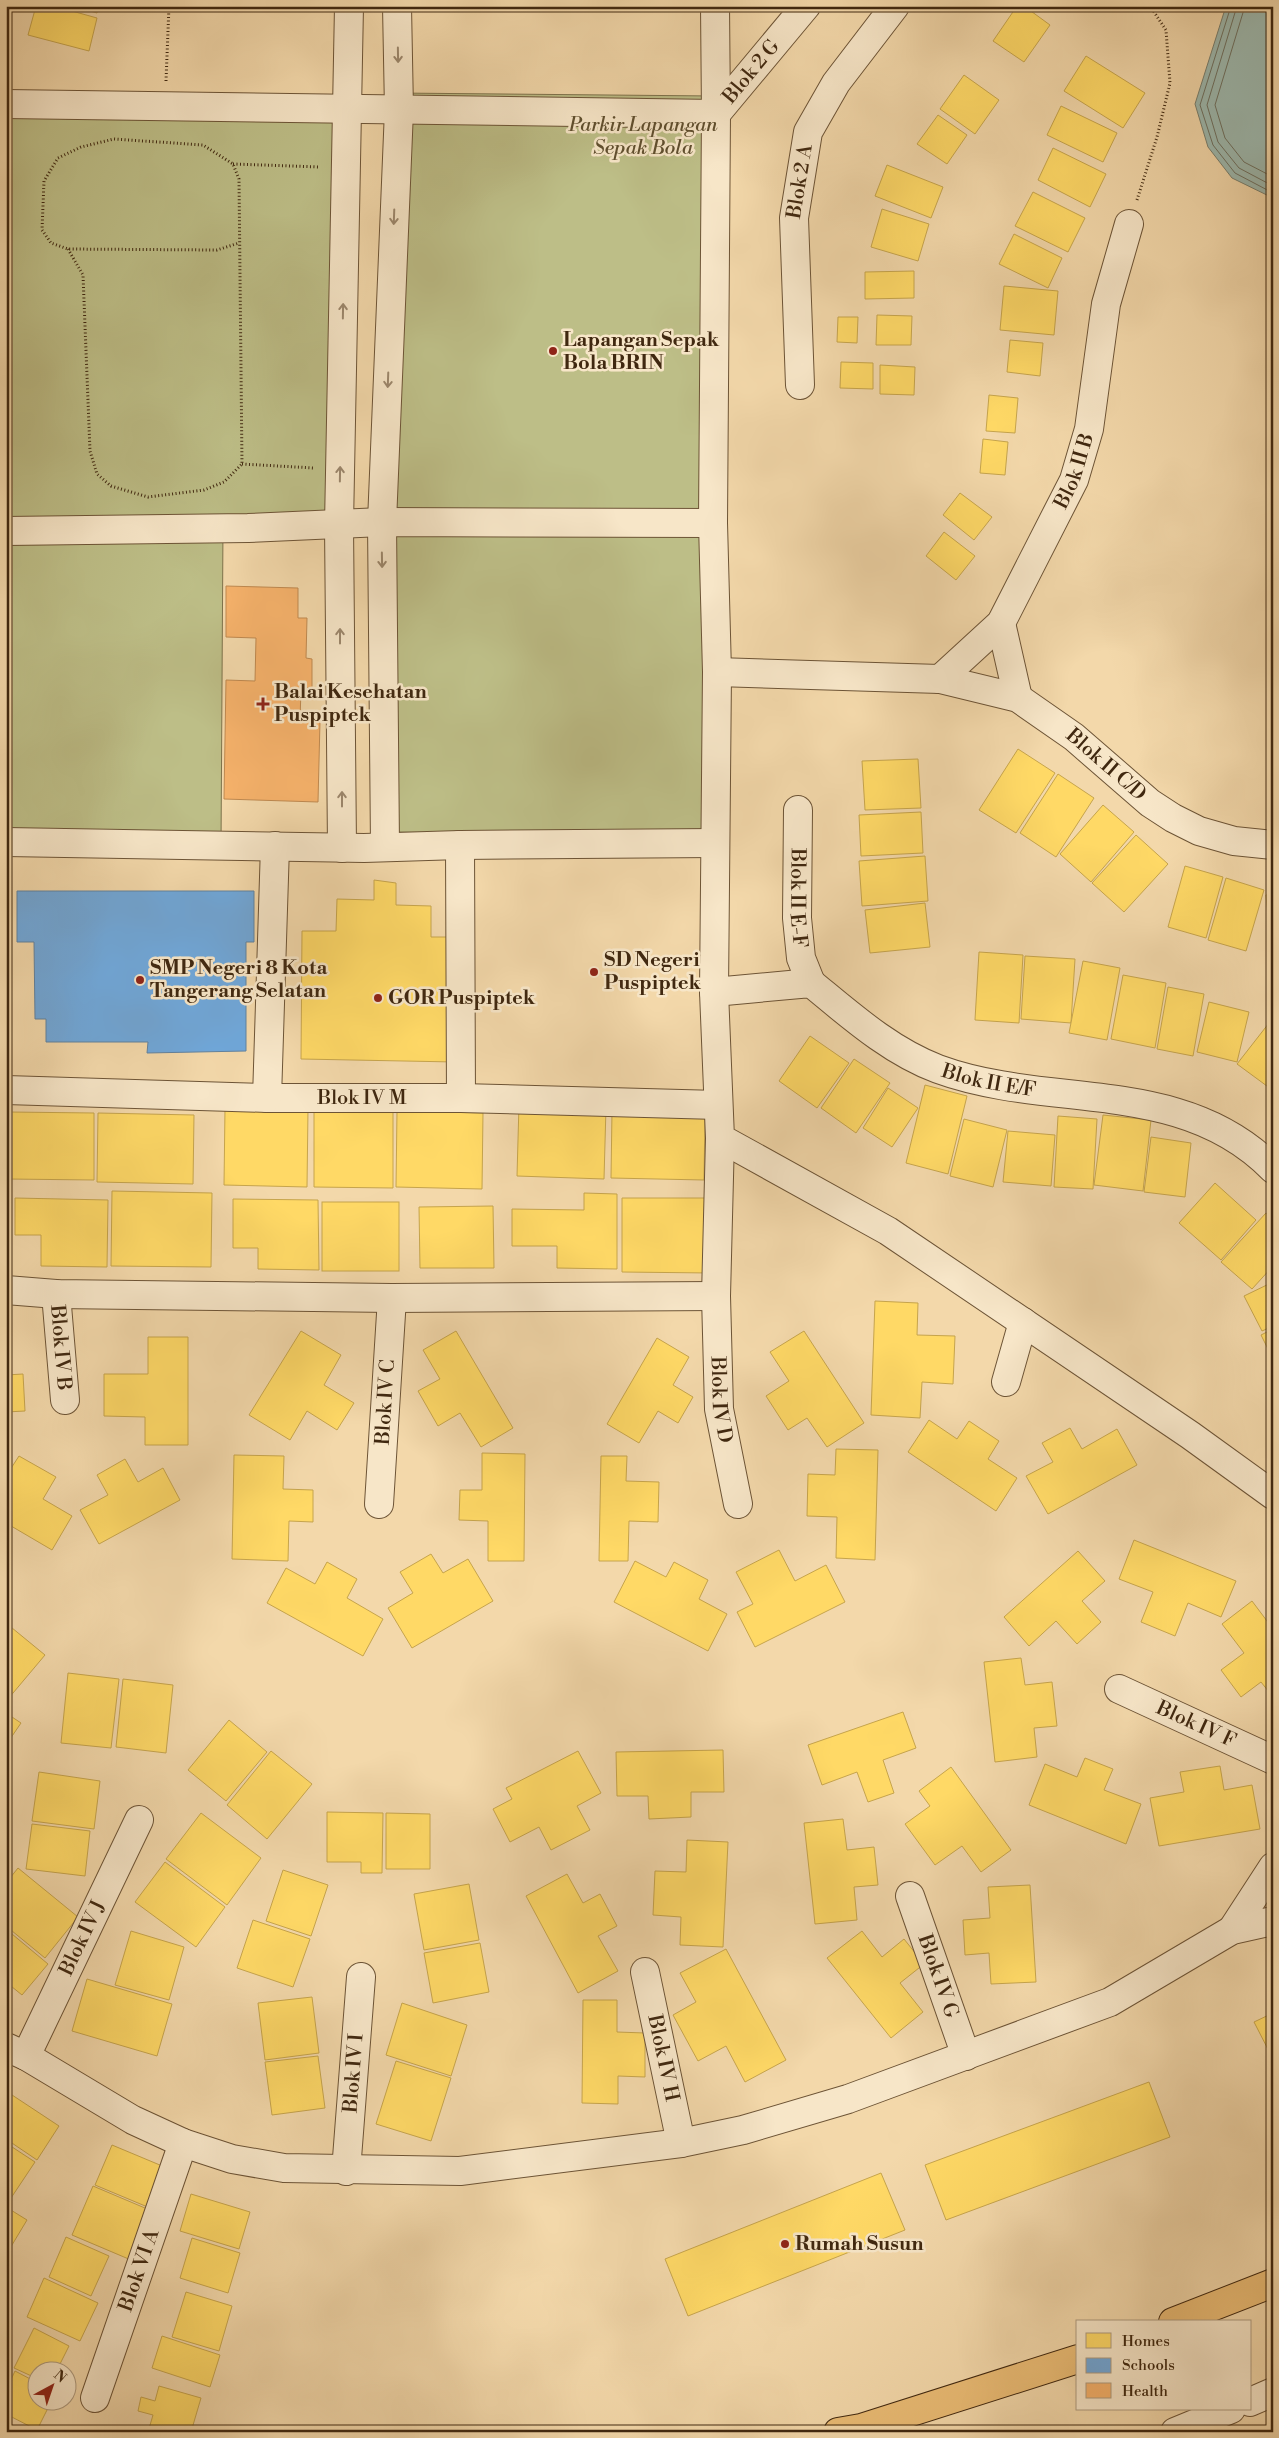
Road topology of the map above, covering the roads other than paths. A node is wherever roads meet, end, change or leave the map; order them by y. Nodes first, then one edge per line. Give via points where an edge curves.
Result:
1 (349, 6) edge
2 (397, 6) edge
3 (715, 6) edge
4 (806, 6) edge
5 (895, 6) edge
6 (6, 104) edge
7 (346, 109) junction
8 (399, 110) junction
9 (716, 114) junction
10 (1129, 224) road end
11 (800, 385) dead end
12 (382, 522) junction
13 (713, 524) junction
14 (340, 525) junction
15 (6, 531) edge
16 (1000, 623) junction
17 (717, 672) junction
18 (940, 679) junction
19 (1018, 698) junction
20 (798, 810) dead end
21 (6, 842) edge
22 (715, 843) junction
23 (460, 845) junction
24 (1273, 845) edge
25 (275, 846) junction
26 (385, 847) junction
27 (342, 848) junction
28 (811, 983) junction
29 (714, 992) junction
30 (6, 1090) edge
31 (268, 1098) junction
32 (461, 1098) junction
33 (718, 1105) junction
34 (720, 1138) junction
35 (1273, 1169) edge
36 (6, 1290) edge
37 (56, 1294) junction
38 (716, 1296) junction
39 (392, 1298) junction
40 (1023, 1322) junction
41 (1006, 1382) dead end
42 (65, 1400) dead end
43 (1273, 1495) edge
44 (379, 1504) dead end
45 (738, 1504) dead end
46 (1120, 1689) dead end
47 (1273, 1760) edge
48 (139, 1820) dead end
49 (1273, 1867) edge
50 (910, 1896) dead end
51 (1273, 1921) edge
52 (1232, 1930) junction
53 (645, 1972) dead end
54 (361, 1977) dead end
55 (16, 2052) edge
56 (966, 2056) junction
57 (681, 2142) junction
58 (183, 2143) junction
59 (346, 2171) junction
60 (1273, 2283) edge
61 (1178, 2320) edge
62 (1076, 2359) edge
63 (95, 2398) dead end
64 (1229, 2410) edge
65 (838, 2432) edge
66 (1175, 2432) edge

1 - 7 street
2 -> 8 street
3 - 9 street, Blok IV D
4 - 9 street, Blok 2 G
5 - 11 street, Blok 2 A via 836,83 808,132 794,218
6 - 7 street
7 - 8 street
14 -> 7 street
8 - 9 street
8 -> 12 street
9 - 13 street, Blok IV D
10 - 16 street, Blok II B via 1106,304 1089,429 1074,480
12 - 13 street
12 - 14 street
12 -> 26 street
13 - 17 street, Blok IV D
14 - 15 street
27 -> 14 street
16 - 18 street, Blok II B
16 - 19 street
17 - 18 street, Blok II C/D
17 - 22 street, Blok IV D
18 - 19 street, Blok II C/D
19 - 24 street, Blok II C/D via 1074,737 1150,803 1173,818 1199,831 1234,841
20 - 28 street, Blok II E-F via 800,958
21 - 25 street
22 - 23 street
22 - 29 street, Blok IV D
23 - 26 street
23 - 32 street
25 - 27 street
25 - 31 street
26 - 27 street
28 - 29 street
28 - 35 street, Blok II E/F via 907,1055 939,1069 980,1082 1154,1105 1190,1115 1248,1147
29 - 33 street, Blok IV D
30 - 31 street, Blok IV M
31 - 32 street, Blok IV M
32 - 33 street, Blok IV M
33 - 34 street, Blok IV D
34 - 38 street, Blok IV D
34 - 40 street via 888,1231
36 - 37 street
37 - 39 street
37 - 42 street, Blok IV B
38 - 39 street
38 - 45 street, Blok IV D via 719,1409
39 - 44 street, Blok IV C
40 - 41 street
40 - 43 street
46 - 47 street, Blok IV F
48 - 55 street, Blok IV J
49 - 52 street
50 - 56 street, Blok IV G
51 - 52 street
52 - 56 street via 1110,2002
53 - 57 street, Blok IV H
54 - 59 street, Blok IV I
55 - 58 street via 133,2120
56 - 57 street via 848,2098 742,2130
57 - 59 street via 460,2171
58 - 59 street via 232,2159 284,2168
58 - 63 street, Blok VI A
60 - 61 main road
62 - 65 main road via 861,2428
64 - 66 street

